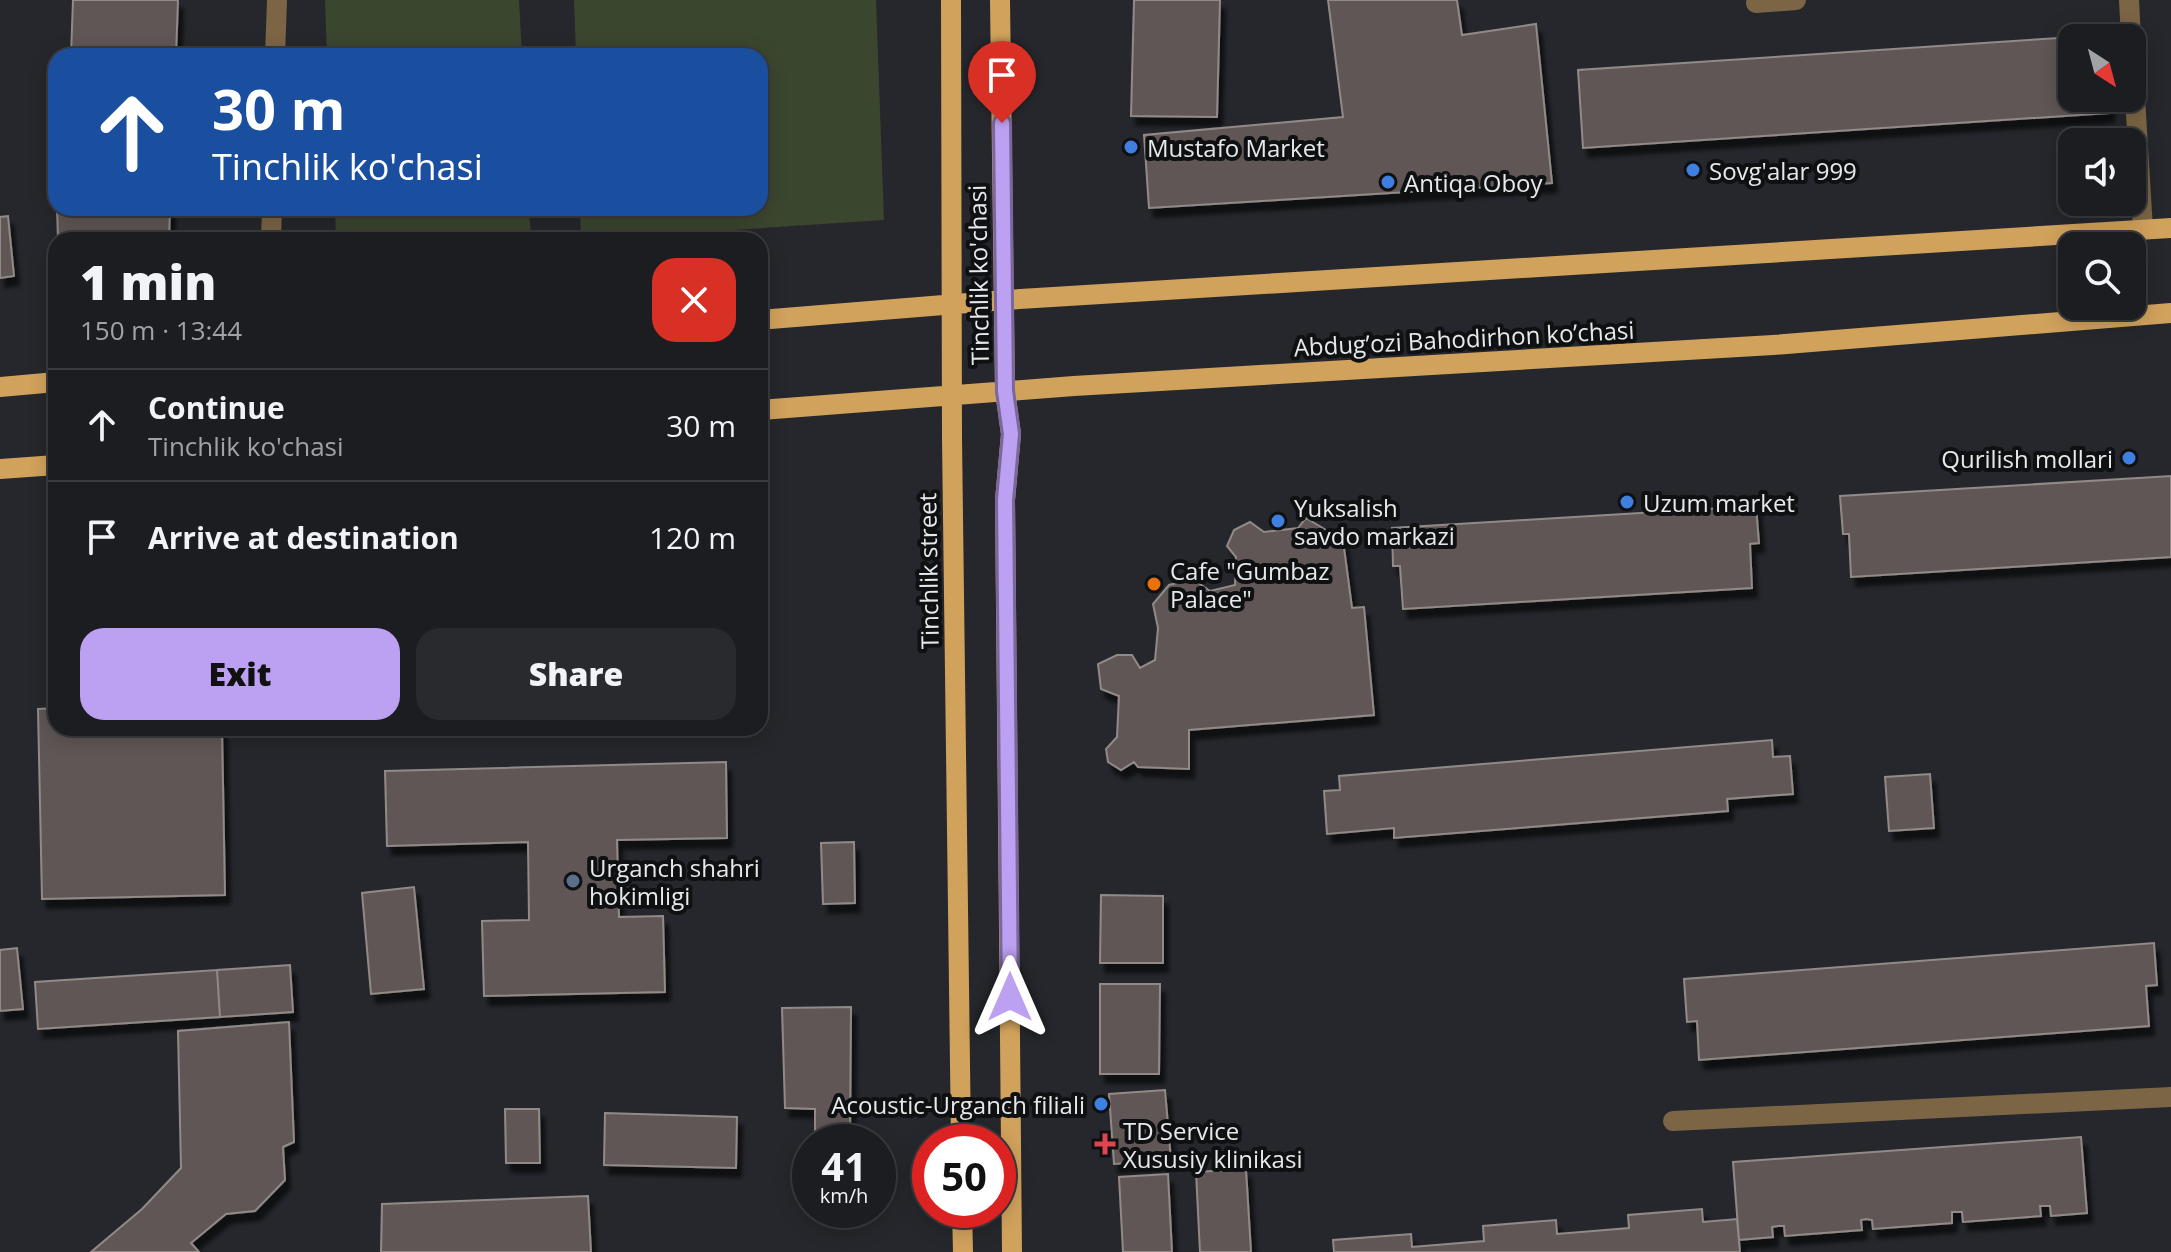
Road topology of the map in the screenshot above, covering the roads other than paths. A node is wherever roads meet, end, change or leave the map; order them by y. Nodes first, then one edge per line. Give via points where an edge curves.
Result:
1 (277, 0) edge
2 (951, 0) edge
3 (1000, 0) edge
4 (1796, 0) edge
5 (2129, 0) edge
6 (1756, 3) dead end
7 (2130, 24) edge
8 (275, 48) edge
9 (2136, 112) edge
10 (2171, 228) edge
11 (2143, 229) junction
12 (1005, 300) junction
13 (953, 304) junction
14 (2171, 313) edge
15 (768, 319) edge
16 (48, 383) edge
17 (0, 387) edge
18 (1005, 391) junction
19 (953, 395) junction
20 (768, 409) edge
21 (48, 466) edge
22 (0, 469) edge
23 (2171, 1097) edge
24 (1673, 1121) dead end
25 (961, 1124) edge
26 (962, 1228) edge
27 (963, 1252) edge
28 (1012, 1252) edge

1 - 8 street
2 - 13 main road, Tinchlik street
3 - 12 main road, Tinchlik ko'chasi
4 - 6 street
5 - 7 street
9 - 11 street
10 - 11 main road
11 - 12 main road
12 - 13 main road
12 - 18 main road, Tinchlik ko'chasi
13 - 15 main road
13 - 19 main road, Tinchlik street
14 - 18 main road, Abdug’ozi Bahodirhon ko’chasi via 1773,345
16 - 17 main road
18 - 19 main road, Abdug’ozi Bahodirhon ko’chasi
18 - 28 main road, Tinchlik ko'chasi via 1011,434 1005,500
19 - 20 main road, Abdug’ozi Bahodirhon ko’chasi
19 - 25 main road, Tinchlik street
21 - 22 main road
23 - 24 street
26 - 27 main road

